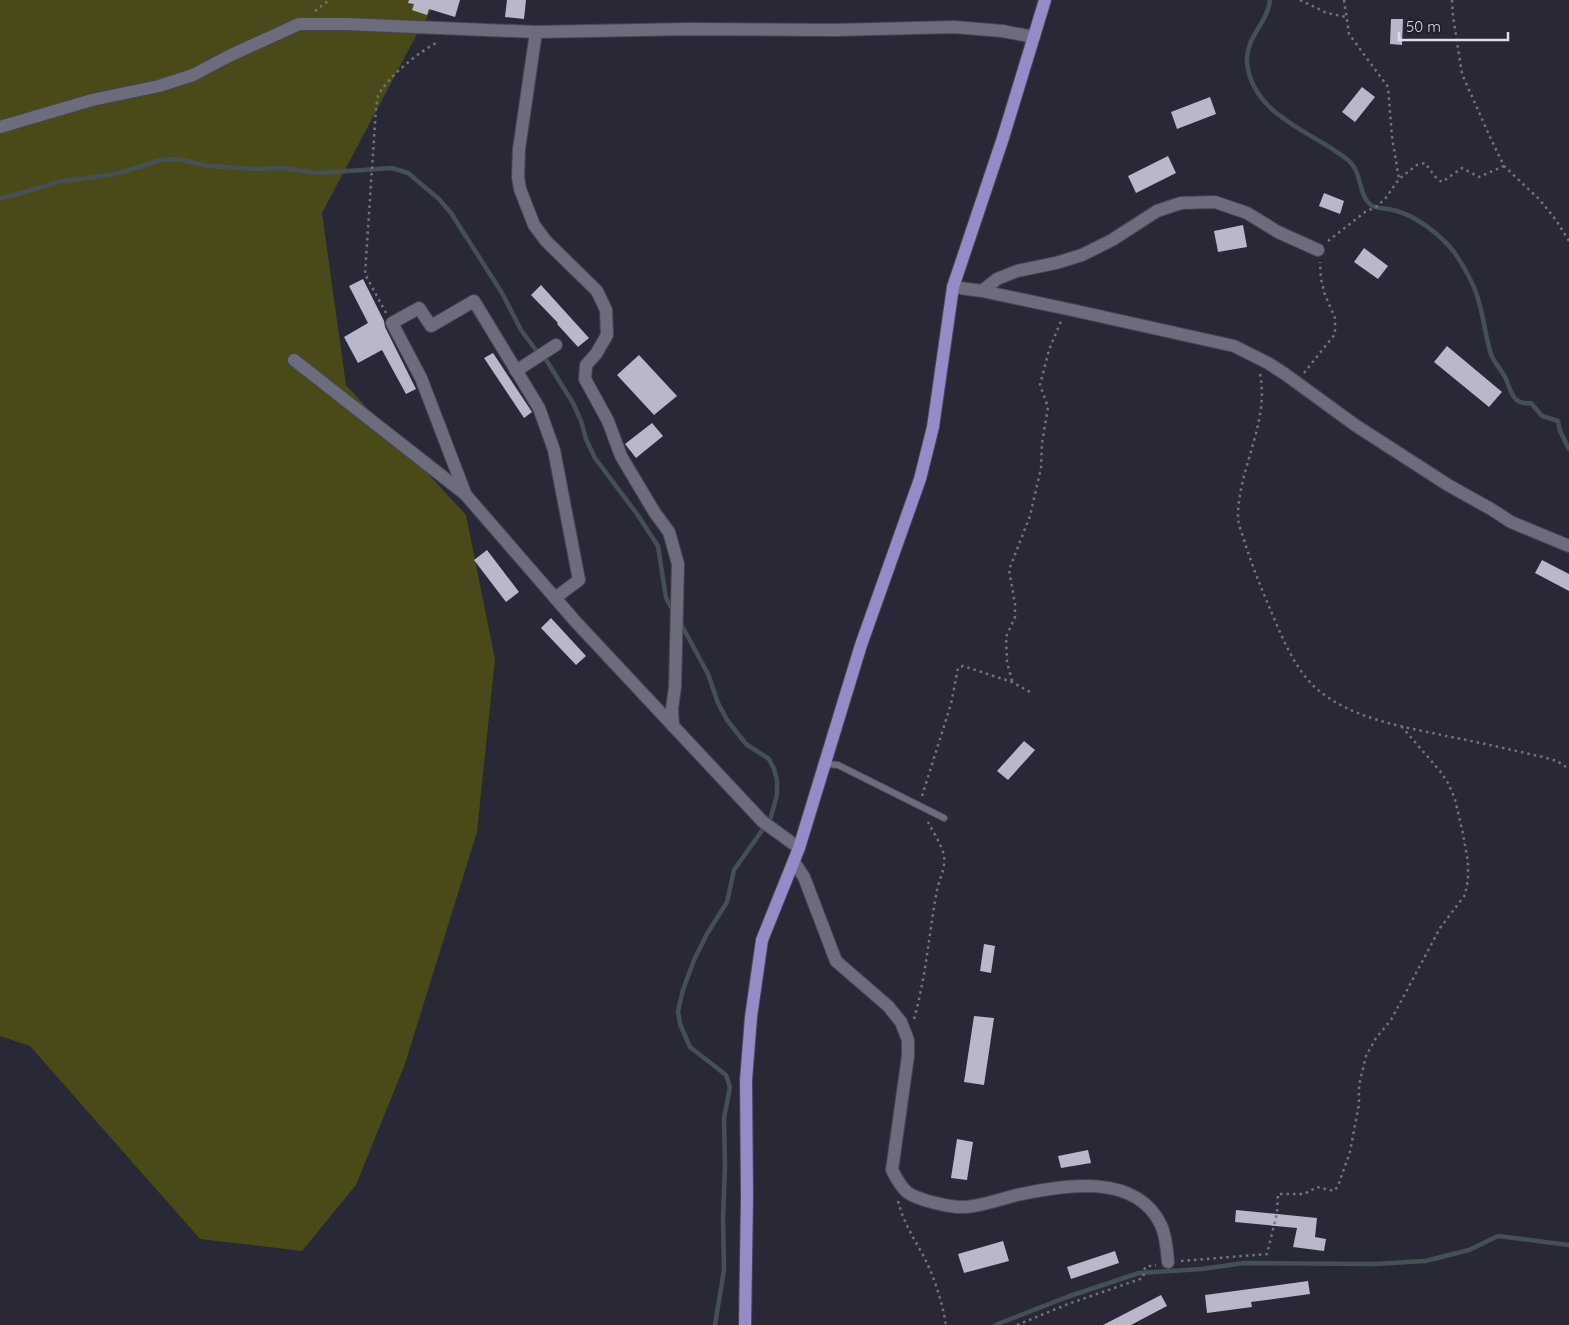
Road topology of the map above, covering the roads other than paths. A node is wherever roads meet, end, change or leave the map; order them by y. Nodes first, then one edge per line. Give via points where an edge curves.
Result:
1 (1045, 0) edge
2 (536, 32) junction
3 (1034, 37) junction
4 (0, 127) edge
5 (1318, 250) road end
6 (953, 287) junction
7 (982, 291) junction
8 (552, 347) dead end
9 (294, 360) dead end
10 (516, 371) junction
11 (465, 494) junction
12 (1569, 546) edge
13 (555, 598) junction
14 (673, 726) junction
15 (826, 764) junction
16 (944, 818) dead end
17 (799, 848) junction
18 (794, 862) junction
19 (1168, 1262) road end
20 (745, 1325) edge

1 - 3 main road
2 - 3 street via 954,27
2 - 4 street via 299,24 193,75
2 - 14 street via 519,149 520,189 534,225 603,300 607,317 606,335 586,365 585,380 608,421 621,456 669,532 674,547 678,564
3 - 6 main road
5 - 7 street via 1278,232 1247,213 1215,202 1181,202 1157,211 1082,255 1017,271 997,279
6 - 7 street
6 - 15 main road via 933,427 920,479 862,645
7 - 12 street via 1234,346 1268,363 1355,425 1448,485 1511,522
8 - 10 street
9 - 11 street
10 - 11 street via 474,301 431,326 419,308 392,323 421,378
10 - 13 street via 539,408 554,450 579,580
11 - 13 street
13 - 14 street
14 - 17 street via 762,821
15 - 16 lane via 838,765
15 - 17 main road
17 - 18 main road
18 - 19 street via 804,877 836,961 888,1006 901,1022 908,1040 892,1170 898,1182 908,1192 942,1205 964,1207 1079,1185 1120,1190 1139,1199 1153,1212 1165,1237
18 - 20 main road via 762,940 750,1026 746,1080

